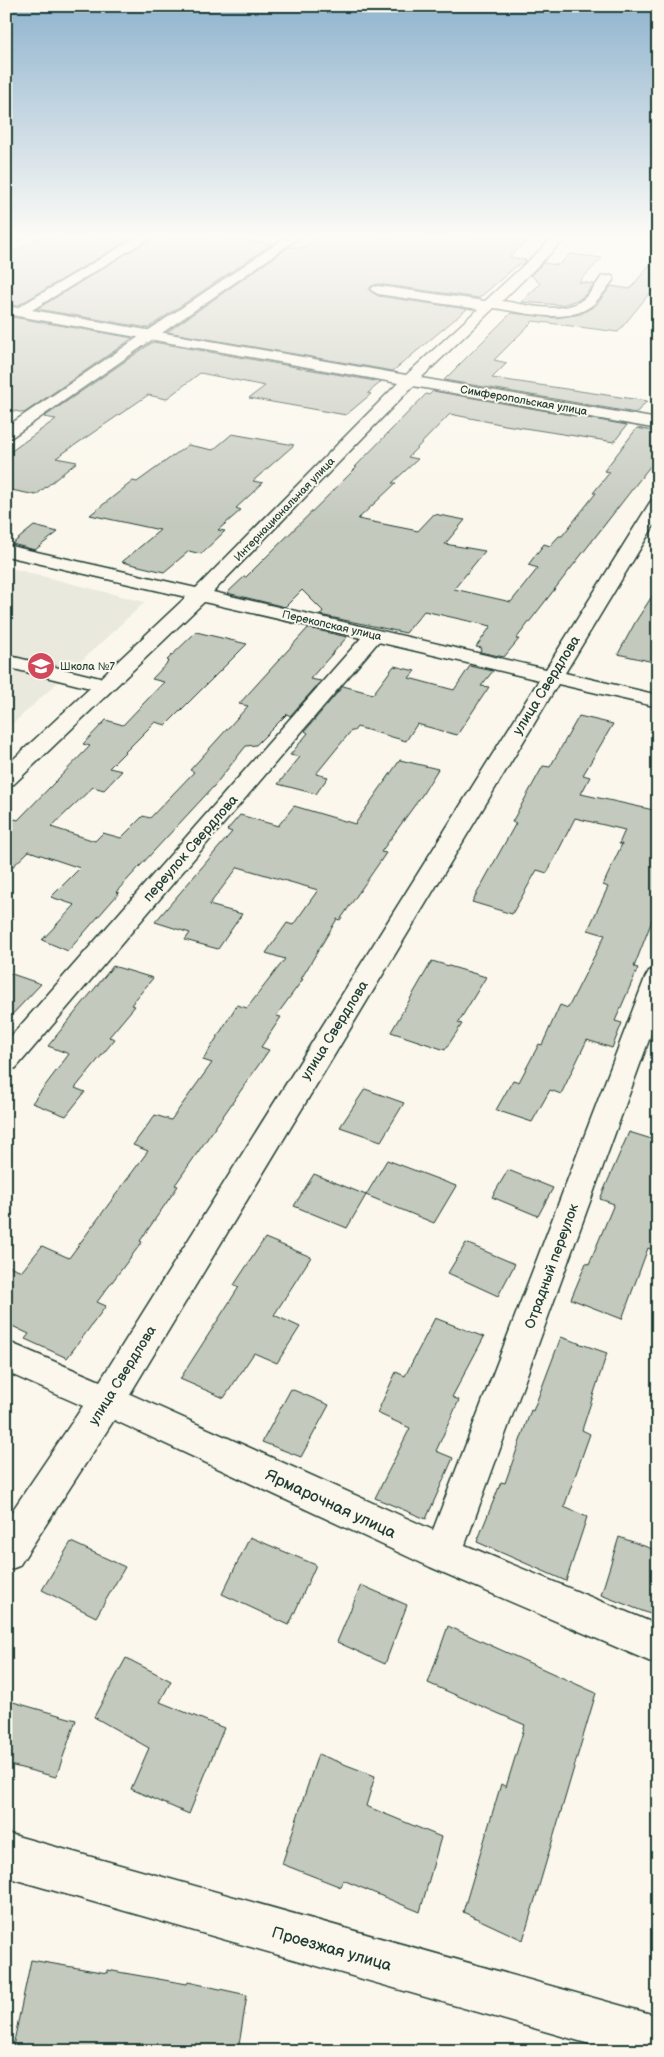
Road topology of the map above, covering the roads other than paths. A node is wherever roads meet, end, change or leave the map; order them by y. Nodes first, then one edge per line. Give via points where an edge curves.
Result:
1 (134, 333) edge
2 (154, 333) edge
3 (459, 333) edge
4 (150, 336) junction
5 (411, 379) junction
6 (658, 424) edge
7 (6, 434) edge
8 (658, 504) edge
9 (6, 550) edge
10 (200, 595) junction
11 (374, 635) junction
12 (6, 661) edge
13 (551, 677) junction
14 (104, 685) junction
15 (658, 701) edge
16 (6, 779) edge
17 (658, 978) edge
18 (6, 1061) edge
19 (6, 1356) edge
20 (108, 1400) junction
21 (6, 1553) edge
22 (444, 1554) junction
23 (658, 1645) edge
24 (6, 1855) edge
25 (658, 2040) edge

1 - 4 street, Симферопольская улица
2 - 4 street
3 - 5 street, Интернациональная улица
4 - 5 street, Симферопольская улица
4 - 7 street
5 - 6 street, Симферопольская улица
5 - 10 street, Интернациональная улица
8 - 13 street, улица Свердлова
9 - 10 street, Перекопская улица
10 - 11 street, Перекопская улица
10 - 14 street, Интернациональная улица
11 - 13 street, Перекопская улица
11 - 18 street, переулок Свердлова
12 - 14 street
13 - 15 street, Перекопская улица
13 - 20 street, улица Свердлова
14 - 16 street, Интернациональная улица
17 - 22 street, Отрадный переулок
19 - 20 street, Ярмарочная улица
20 - 21 street, улица Свердлова
20 - 22 street, Ярмарочная улица
22 - 23 street, Ярмарочная улица
24 - 25 street, Проезжая улица

